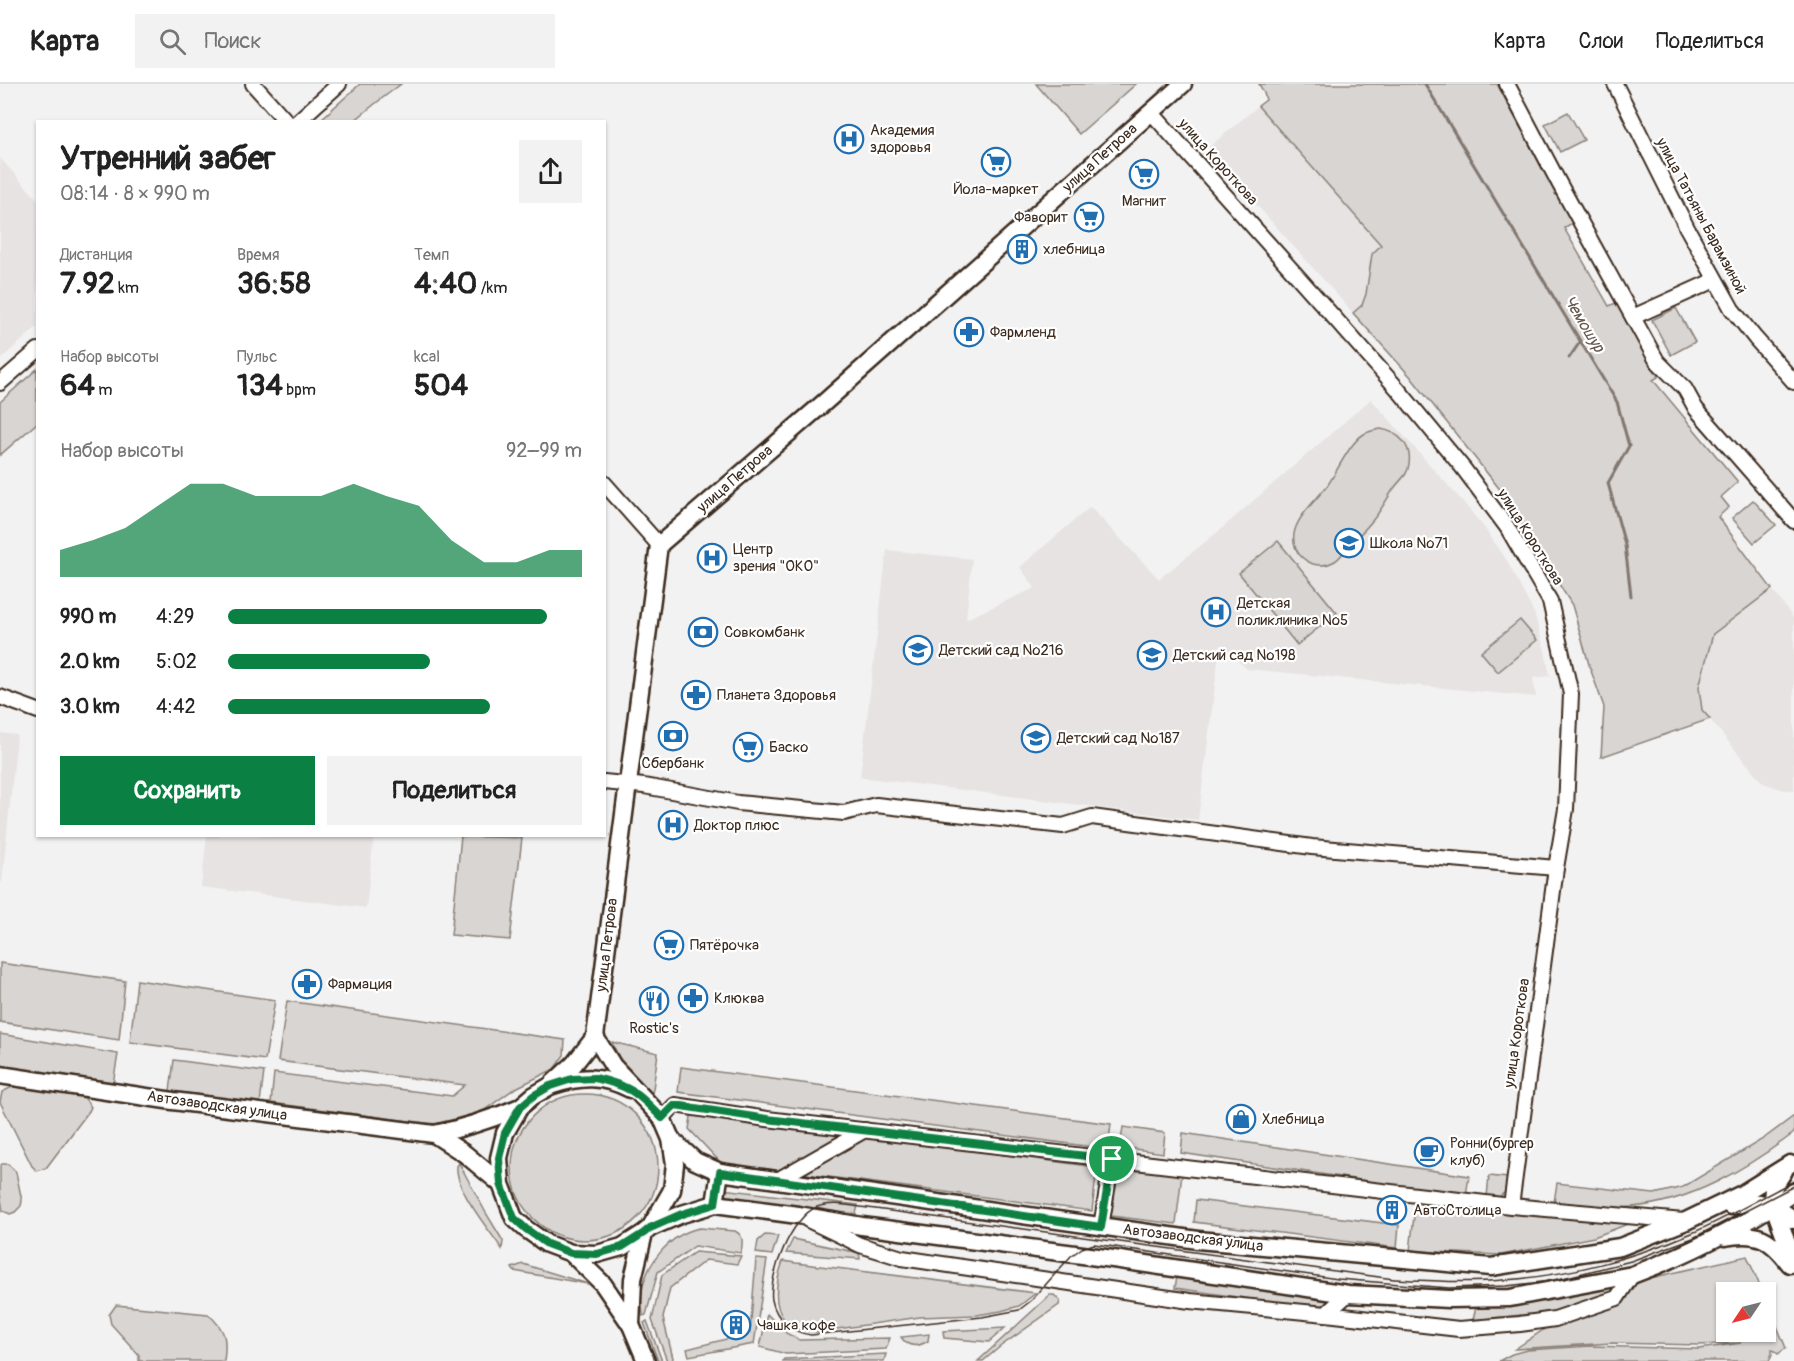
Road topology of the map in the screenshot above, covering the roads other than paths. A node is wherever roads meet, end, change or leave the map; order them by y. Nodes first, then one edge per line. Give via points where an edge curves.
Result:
1 (253, 84) edge
2 (339, 84) edge
3 (1183, 84) edge
4 (1507, 84) edge
5 (1615, 84) edge
6 (1151, 112) junction
7 (285, 120) edge
8 (299, 120) edge
9 (1715, 280) junction
10 (1633, 317) junction
11 (36, 352) edge
12 (1794, 382) edge
13 (0, 383) edge
14 (606, 485) edge
15 (1794, 521) edge
16 (659, 545) junction
17 (0, 697) edge
18 (36, 710) edge
19 (606, 782) edge
20 (628, 785) junction
21 (1556, 868) junction
22 (596, 1037) junction
23 (0, 1075) edge
24 (550, 1086) junction
25 (638, 1094) junction
26 (520, 1107) junction
27 (662, 1118) junction
28 (865, 1130) junction
29 (434, 1134) junction
30 (671, 1139) junction
31 (1112, 1159) junction
32 (1792, 1162) edge
33 (720, 1172) junction
34 (780, 1179) junction
35 (501, 1184) junction
36 (1794, 1192) edge
37 (715, 1204) junction
38 (1511, 1206) junction
39 (1773, 1206) junction
40 (798, 1215) junction
41 (1794, 1220) edge
42 (1686, 1221) junction
43 (1101, 1227) junction
44 (647, 1230) junction
45 (1718, 1238) junction
46 (1697, 1248) junction
47 (571, 1253) junction
48 (1794, 1262) edge
49 (1794, 1270) edge
50 (1632, 1275) junction
51 (1348, 1294) junction
52 (1326, 1314) junction
53 (631, 1325) junction
54 (646, 1361) edge

1 - 7 street
2 - 8 street
3 - 6 main road, улица Петрова
4 - 10 street
5 - 9 street, улица Татьяны Барамзиной
6 - 16 main road, улица Петрова
6 - 21 street, улица Короткова via 1463,468 1507,527 1550,601 1571,694 1566,809
9 - 10 street
9 - 12 street, улица Татьяны Барамзиной via 1732,309
10 - 15 street via 1658,361
11 - 13 street
14 - 16 street
16 - 20 main road, улица Петрова
17 - 18 street
19 - 20 street
20 - 21 street via 738,803 844,813 876,806 1063,826 1092,817 1312,847
20 - 22 main road, улица Петрова
21 - 38 street, улица Короткова
22 - 24 main road
22 - 25 main road via 613,1066
23 - 29 main road, Автозаводская улица
24 - 25 main road via 572,1079 595,1078
24 - 26 main road
25 - 27 main road
26 - 29 main road via 487,1121
26 - 35 main road via 505,1133 499,1158
27 - 28 street via 675,1105
27 - 30 main road
28 - 31 street
28 - 34 street
29 - 35 main road
30 - 33 main road, Автозаводская улица via 695,1161
30 - 44 main road via 675,1164 672,1190
31 - 38 street
31 - 43 street
32 - 39 main road via 1773,1188
32 - 42 main road, Автозаводская улица via 1742,1194
33 - 34 main road, Автозаводская улица
33 - 37 main road
34 - 43 main road, Автозаводская улица
35 - 47 main road via 514,1218 547,1244
36 - 39 main road, Автозаводская улица
37 - 40 main road, Автозаводская улица
37 - 44 main road, Автозаводская улица
38 - 42 street
39 - 41 main road
39 - 42 main road via 1745,1202
39 - 45 main road, Автозаводская улица
39 - 48 main road
40 - 51 main road, Автозаводская улица
40 - 52 street, Автозаводская улица via 860,1245 902,1258 1190,1301
42 - 43 main road, Автозаводская улица via 1620,1246 1491,1267 1198,1240
42 - 46 main road
44 - 47 main road via 622,1247 597,1254
44 - 53 main road via 633,1279
45 - 46 main road, Автозаводская улица
45 - 49 main road via 1764,1238
46 - 50 main road, Автозаводская улица
47 - 53 main road via 603,1284
50 - 51 main road, Автозаводская улица via 1504,1299
50 - 52 street, Автозаводская улица via 1617,1298 1555,1319 1520,1324 1460,1329
51 - 52 street
53 - 54 main road

